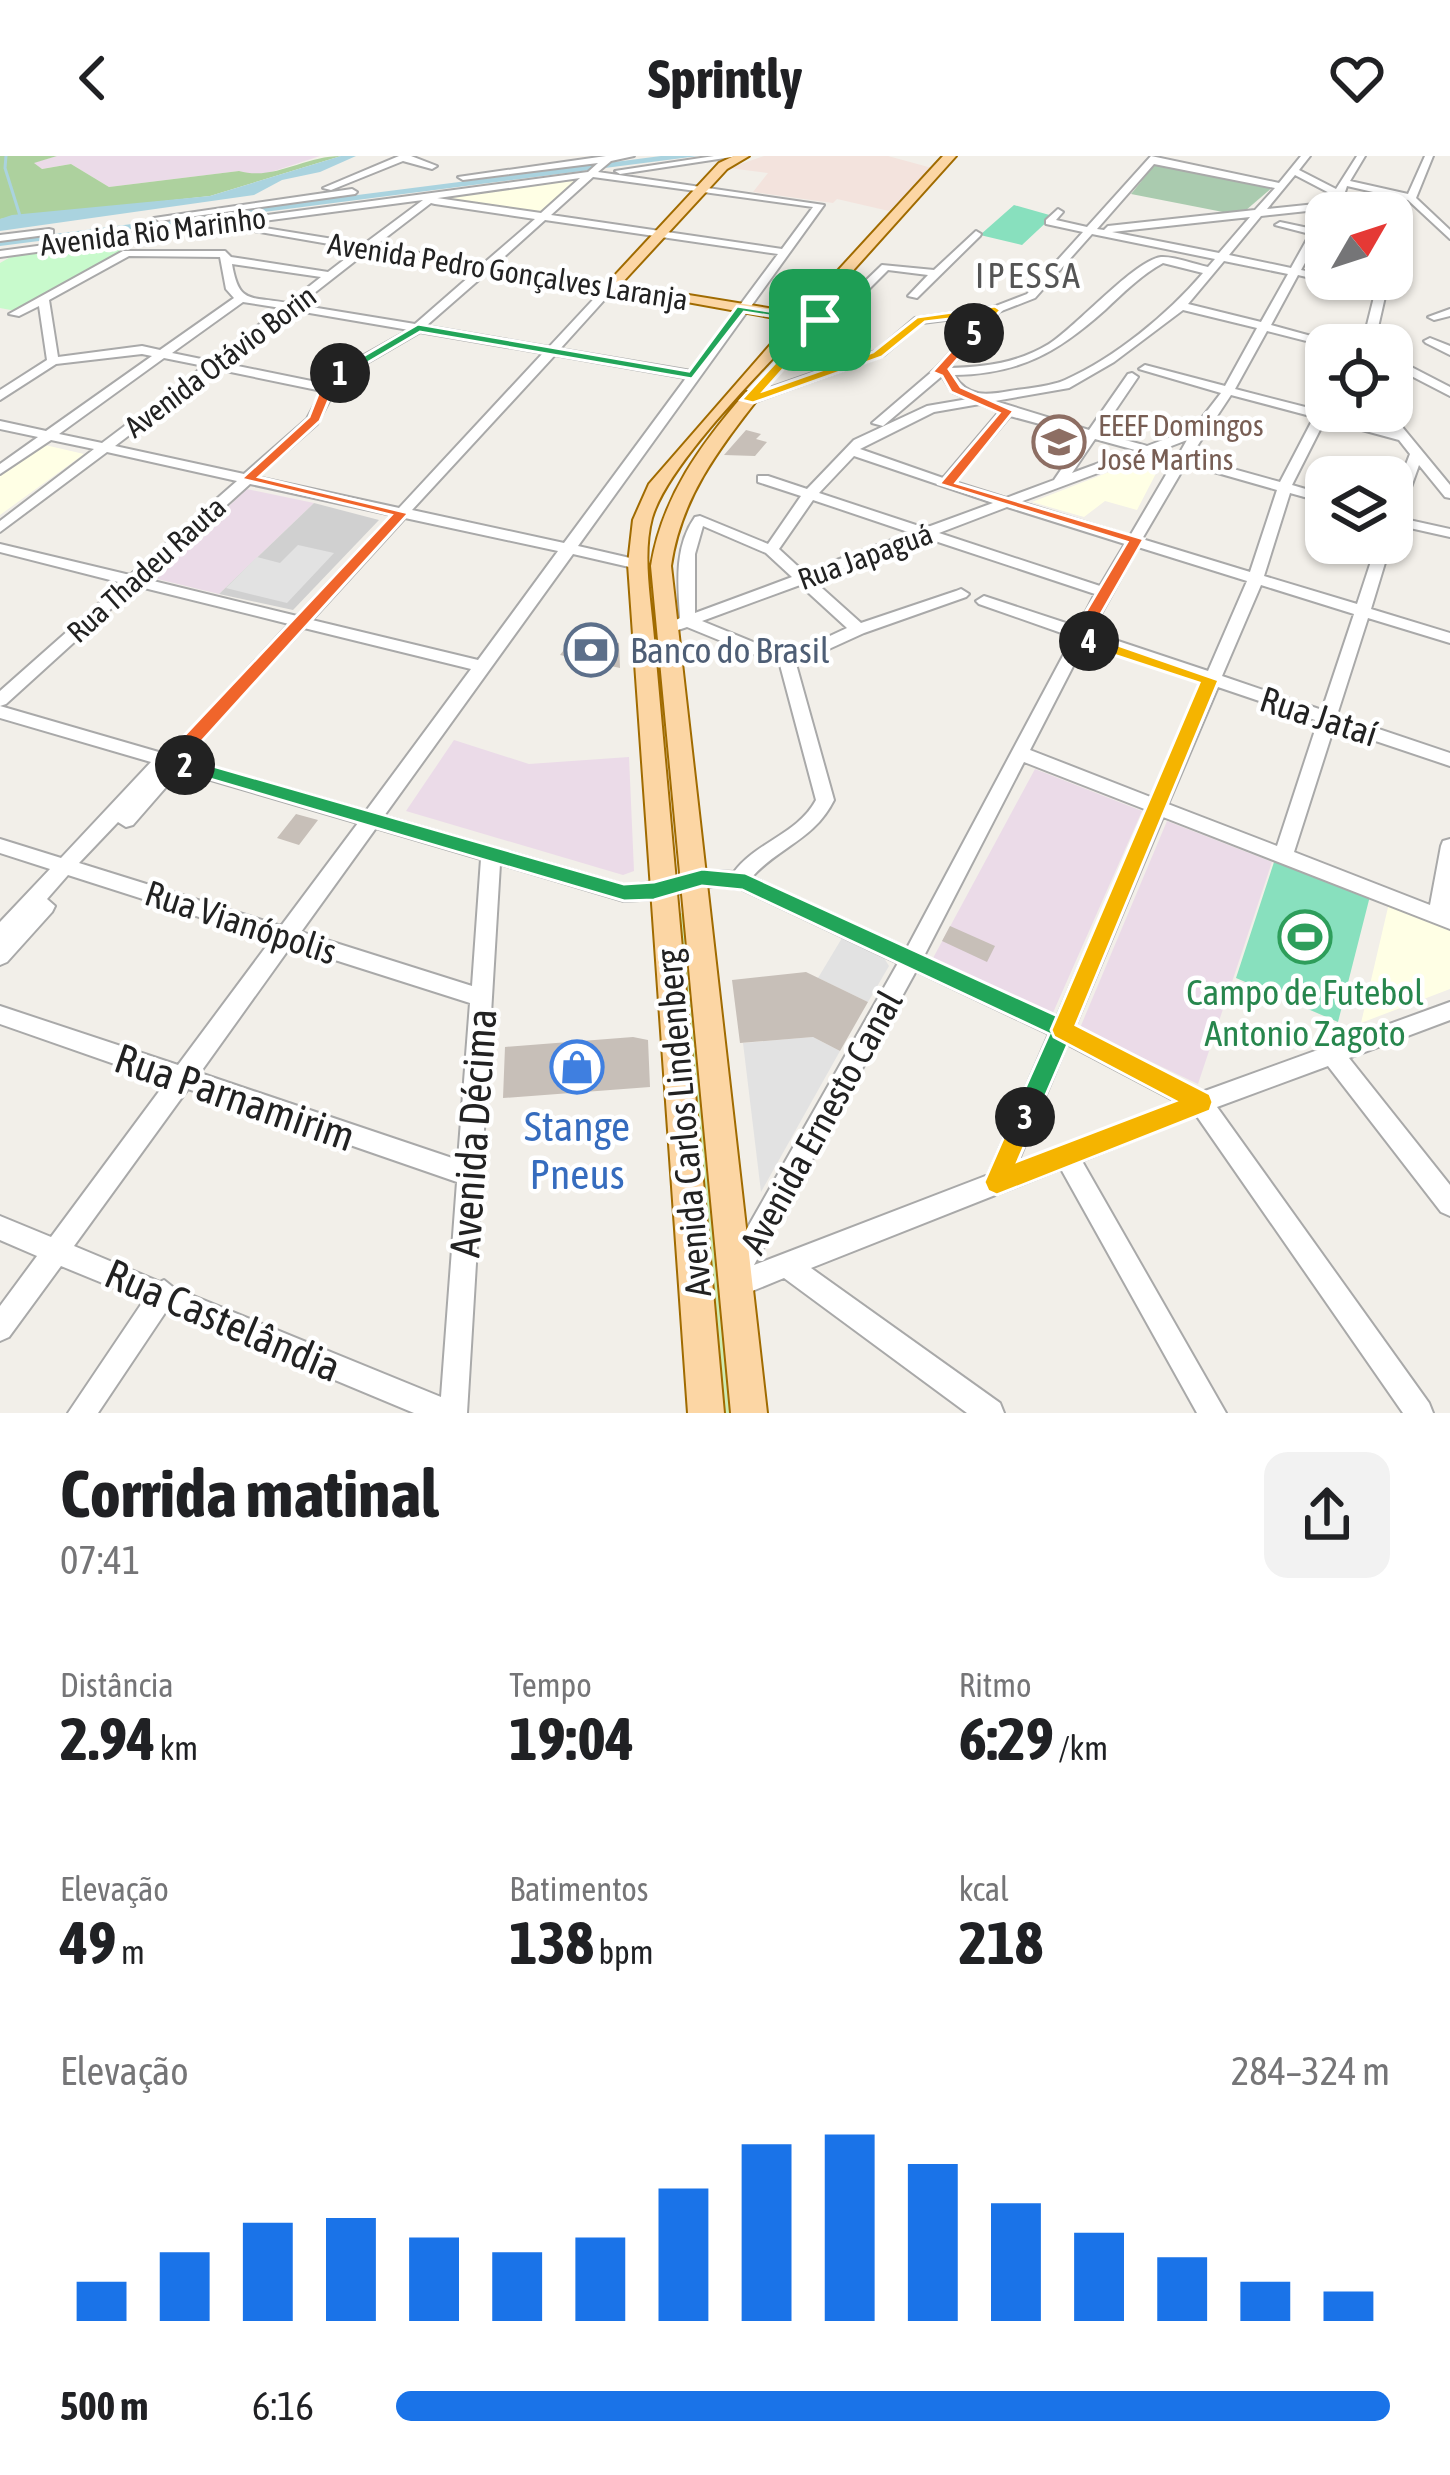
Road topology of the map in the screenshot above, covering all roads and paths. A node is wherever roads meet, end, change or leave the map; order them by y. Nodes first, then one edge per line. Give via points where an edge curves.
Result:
1 (489, 156) edge
2 (630, 156) edge
3 (738, 156) edge
4 (950, 156) edge
5 (964, 156) edge
6 (1306, 156) edge
7 (1361, 156) edge
8 (1430, 156) edge
9 (405, 157) edge
10 (1221, 157) edge
11 (1154, 158) edge
12 (601, 165) edge
13 (431, 166) dead end
14 (1294, 170) junction
15 (1209, 171) junction
16 (357, 176) junction
17 (460, 178) junction
18 (375, 185) dead end
19 (1281, 185) junction
20 (400, 186) dead end
21 (702, 188) junction
22 (358, 191) dead end
23 (1340, 191) junction
24 (1350, 192) edge
25 (1413, 194) edge
26 (435, 197) junction
27 (301, 199) junction
28 (1413, 200) edge
29 (1305, 213) edge
30 (1256, 215) junction
31 (1054, 216) dead end
32 (213, 217) junction
33 (543, 217) junction
34 (134, 221) dead end
35 (110, 224) dead end
36 (1280, 225) dead end
37 (87, 228) dead end
38 (63, 230) dead end
39 (1305, 230) edge
40 (258, 231) junction
41 (1100, 231) junction
42 (660, 234) junction
43 (976, 234) dead end
44 (1450, 236) edge
45 (0, 238) edge
46 (368, 250) junction
47 (784, 251) junction
48 (0, 254) edge
49 (1222, 255) junction
50 (1305, 256) edge
51 (226, 257) junction
52 (486, 268) junction
53 (1208, 271) junction
54 (1294, 272) junction
55 (935, 273) junction
56 (1305, 274) edge
57 (332, 276) junction
58 (611, 287) junction
59 (840, 296) junction
60 (913, 296) dead end
61 (241, 298) junction
62 (43, 299) junction
63 (293, 306) junction
64 (1181, 306) junction
65 (741, 308) junction
66 (995, 310) junction
67 (0, 312) edge
68 (1450, 312) edge
69 (15, 314) junction
70 (1434, 317) dead end
71 (811, 319) junction
72 (47, 326) junction
73 (418, 328) junction
74 (1265, 328) junction
75 (1305, 337) edge
76 (1430, 341) dead end
77 (1450, 351) edge
78 (161, 352) junction
79 (551, 352) junction
80 (53, 361) junction
81 (216, 364) junction
82 (942, 372) junction
83 (1413, 372) edge
84 (692, 375) junction
85 (327, 388) junction
86 (1449, 391) edge
87 (1227, 393) junction
88 (0, 396) edge
89 (748, 400) junction
90 (983, 400) junction
91 (1305, 407) edge
92 (1007, 411) junction
93 (0, 425) edge
94 (1199, 431) junction
95 (1313, 432) edge
96 (1389, 432) edge
97 (1400, 432) edge
98 (1093, 435) junction
99 (49, 436) junction
100 (1404, 437) junction
101 (860, 442) junction
102 (104, 448) junction
103 (1151, 450) junction
104 (1417, 453) junction
105 (1185, 460) junction
106 (1413, 464) edge
107 (0, 470) edge
108 (248, 479) junction
109 (763, 479) dead end
110 (1445, 481) edge
111 (946, 484) junction
112 (1058, 484) junction
113 (1285, 486) junction
114 (1305, 492) edge
115 (810, 494) junction
116 (1450, 494) edge
117 (1011, 502) junction
118 (401, 513) junction
119 (1413, 525) edge
120 (0, 528) edge
121 (1444, 532) edge
122 (926, 533) junction
123 (1136, 539) junction
124 (1450, 547) edge
125 (0, 548) edge
126 (566, 549) junction
127 (771, 550) junction
128 (1004, 559) junction
129 (638, 564) junction
130 (1377, 564) edge
131 (992, 573) dead end
132 (803, 578) junction
133 (1256, 578) junction
134 (133, 580) junction
135 (1104, 592) junction
136 (962, 594) dead end
137 (984, 601) dead end
138 (1362, 610) junction
139 (299, 622) junction
140 (677, 625) junction
141 (858, 628) junction
142 (1079, 638) junction
143 (1450, 638) edge
144 (787, 662) junction
145 (480, 666) junction
146 (1210, 680) junction
147 (0, 700) edge
148 (0, 712) edge
149 (1330, 720) junction
150 (1019, 753) junction
151 (176, 757) junction
152 (1450, 760) edge
153 (1156, 805) junction
154 (372, 818) junction
155 (0, 846) edge
156 (1450, 846) edge
157 (491, 853) junction
158 (1283, 857) junction
159 (74, 867) junction
160 (692, 878) junction
161 (740, 880) junction
162 (664, 888) junction
163 (1444, 918) edge
164 (0, 936) edge
165 (286, 938) junction
166 (0, 956) edge
167 (913, 959) junction
168 (482, 998) junction
169 (1450, 1011) edge
170 (0, 1015) edge
171 (1062, 1030) junction
172 (1334, 1056) junction
173 (180, 1080) junction
174 (1201, 1102) junction
175 (1066, 1155) junction
176 (470, 1175) junction
177 (997, 1182) junction
178 (1450, 1204) edge
179 (0, 1228) edge
180 (54, 1251) junction
181 (784, 1264) junction
182 (735, 1280) junction
183 (164, 1293) junction
184 (0, 1328) edge
185 (397, 1404) edge
186 (82, 1413) edge
187 (450, 1413) edge
188 (706, 1413) edge
189 (749, 1413) edge
190 (989, 1413) edge
191 (1212, 1413) edge
192 (1419, 1413) edge

1 - 17 street
2 - 12 street
3 - 12 street, Avenida Rio Marinho
3 - 21 main road
4 - 71 main road, Avenida Carlos Lindenberg
5 - 59 main road, Avenida Carlos Lindenberg
6 - 14 street
7 - 23 street
8 - 25 street
9 - 13 street
9 - 16 street
10 - 15 street
11 - 15 street
11 - 41 street
12 - 17 street
12 - 21 street
12 - 26 street, Avenida Rio Marinho
12 - 33 street, Rua Thadeu Rauta
14 - 19 street
14 - 23 street
15 - 19 street
16 - 18 street
16 - 27 street
17 - 20 street
19 - 30 street
21 - 42 main road
21 - 47 street via 818,203
22 - 27 street
23 - 24 street
26 - 32 street, Avenida Rio Marinho
26 - 33 street
26 - 46 street, Avenida Otávio Borin
27 - 32 street
28 - 44 street
29 - 30 street
30 - 41 street
30 - 49 street
31 - 41 street
32 - 34 street, Avenida Rio Marinho
32 - 40 street, Avenida Pedro Gonçalves Laranja
32 - 48 street, Avenida Rio Marinho
33 - 42 street
33 - 52 street, Rua Thadeu Rauta
35 - 37 street, Avenida Rio Marinho
36 - 39 street
38 - 45 street, Avenida Rio Marinho
40 - 46 street, Avenida Pedro Gonçalves Laranja
40 - 51 street
41 - 49 street
41 - 66 street via 1039,291
42 - 47 street
42 - 58 main road
43 - 55 street
46 - 52 street, Avenida Pedro Gonçalves Laranja
46 - 57 street, Avenida Otávio Borin
47 - 65 street
49 - 53 street
49 - 54 street
50 - 54 street, Avenida Ernesto Canal
51 - 57 street
51 - 61 street via 231,290
51 - 62 street via 127,253
52 - 58 street, Avenida Pedro Gonçalves Laranja
52 - 73 street, Rua Thadeu Rauta
53 - 64 street
53 - 82 street via 1162,260 1045,354 1009,368
54 - 56 street
54 - 74 street, Avenida Ernesto Canal
55 - 59 street via 886,267 859,293
55 - 60 street
57 - 63 street, Avenida Otávio Borin
58 - 65 main road, Avenida Pedro Gonçalves Laranja
58 - 79 street
59 - 71 main road, Avenida Carlos Lindenberg
61 - 63 street
61 - 78 street
62 - 69 street
62 - 72 street
63 - 73 street
63 - 81 street, Avenida Otávio Borin
64 - 74 street
64 - 90 street via 1065,385
65 - 71 main road, Avenida Pedro Gonçalves Laranja
65 - 84 street
66 - 82 street
66 - 89 street via 921,319 878,355
67 - 69 street
68 - 70 street
69 - 72 street
71 - 89 main road, Avenida Carlos Lindenberg
71 - 129 main road, Avenida Carlos Lindenberg via 658,484 642,520
72 - 80 street
73 - 79 street
73 - 85 street, Rua Thadeu Rauta
74 - 75 street
74 - 87 street, Avenida Ernesto Canal
76 - 77 street
78 - 80 street
78 - 81 street
78 - 99 street
79 - 84 street
79 - 118 street
80 - 88 street
81 - 85 street
81 - 102 street, Avenida Otávio Borin
82 - 90 street via 956,389
82 - 101 street
83 - 86 street
84 - 126 street
85 - 108 street, Rua Thadeu Rauta via 316,418
87 - 91 street
87 - 94 street, Avenida Ernesto Canal
87 - 98 street via 1138,373
89 - 140 main road, Avenida Carlos Lindenberg via 684,488 668,526 661,566
90 - 92 street
90 - 101 street via 915,414
92 - 98 street
92 - 111 street
93 - 99 street
94 - 103 street, Rua Japaguá
94 - 105 street, Avenida Ernesto Canal
95 - 113 street
96 - 100 street
97 - 100 street
98 - 103 street
98 - 112 street
99 - 102 street
99 - 107 street
100 - 104 street
101 - 111 street
101 - 115 street
102 - 108 street
102 - 120 street, Avenida Otávio Borin
103 - 105 street
103 - 112 street, Rua Japaguá
104 - 106 street
104 - 110 street
105 - 113 street
105 - 123 street, Avenida Ernesto Canal
108 - 118 street
108 - 134 street, Rua Thadeu Rauta
109 - 115 street
110 - 116 street
111 - 117 street
112 - 117 street, Rua Japaguá
113 - 114 street
113 - 133 street
115 - 122 street
115 - 127 street
117 - 122 street, Rua Japaguá
117 - 123 street
118 - 126 street
118 - 139 street
119 - 121 street
121 - 124 street
122 - 128 street
122 - 132 street, Rua Japaguá
123 - 133 street
123 - 135 street, Avenida Ernesto Canal
125 - 134 street
126 - 129 street
126 - 145 street
127 - 132 street
127 - 140 street via 700,520
128 - 131 street
128 - 135 street
129 - 162 main road, Avenida Carlos Lindenberg
130 - 138 street
132 - 140 street, Rua Japaguá
132 - 141 street
133 - 138 street
133 - 146 street
134 - 139 street
134 - 147 street, Rua Thadeu Rauta
135 - 142 street, Avenida Ernesto Canal
136 - 141 street
137 - 142 street, Rua Jataí
138 - 143 street
138 - 149 street
139 - 145 street
139 - 151 street
140 - 144 street
140 - 160 main road, Avenida Carlos Lindenberg
141 - 144 street
142 - 146 street, Rua Jataí
142 - 150 street, Avenida Ernesto Canal
144 - 161 street via 825,800
145 - 154 street
146 - 149 street, Rua Jataí
146 - 153 street
148 - 151 street
149 - 152 street, Rua Jataí
149 - 158 street
150 - 153 street
150 - 167 street, Avenida Ernesto Canal
151 - 154 street
151 - 159 street
153 - 158 street
153 - 171 street
154 - 157 street
154 - 165 street
155 - 159 street, Rua Vianópolis
156 - 163 street
157 - 162 street via 624,892
157 - 168 street, Avenida Décima
158 - 163 street
159 - 164 street
159 - 165 street, Rua Vianópolis
159 - 166 street
160 - 161 street
160 - 162 street
160 - 182 main road, Avenida Carlos Lindenberg
161 - 167 street
162 - 188 main road, Avenida Carlos Lindenberg
165 - 168 street, Rua Vianópolis
165 - 173 street
167 - 171 street
167 - 182 street, Avenida Ernesto Canal
168 - 176 street, Avenida Décima
169 - 172 street
170 - 173 street, Rua Parnamirim
171 - 174 street
171 - 177 street
172 - 174 street
172 - 178 street
173 - 176 street, Rua Parnamirim
173 - 180 street
174 - 175 street
174 - 192 street
175 - 177 street
175 - 191 street
176 - 187 street, Avenida Décima
177 - 181 street
179 - 180 street, Rua Castelândia
180 - 183 street, Rua Castelândia
180 - 184 street
181 - 182 street
181 - 190 street
182 - 189 main road, Avenida Carlos Lindenberg
183 - 185 street, Rua Castelândia
183 - 186 street
185 - 187 street, Rua Castelândia

